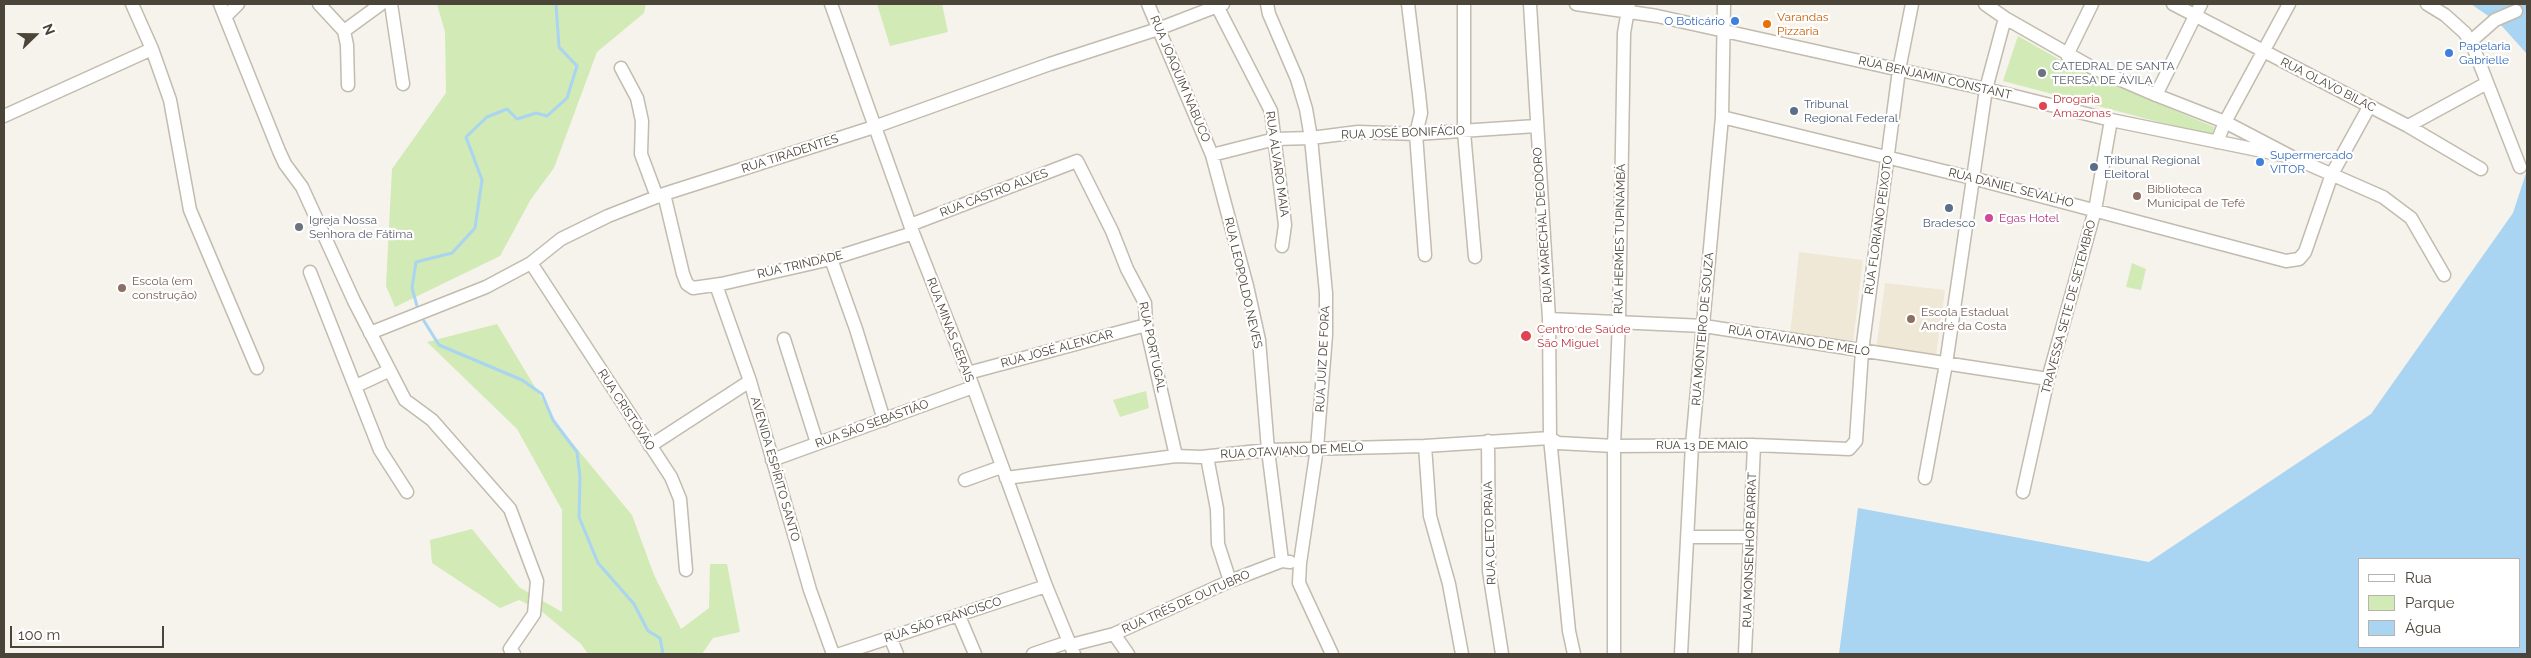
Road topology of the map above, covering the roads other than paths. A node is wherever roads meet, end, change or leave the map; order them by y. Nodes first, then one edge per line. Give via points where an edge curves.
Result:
1 (132, 4) edge
2 (220, 4) edge
3 (238, 4) edge
4 (319, 4) edge
5 (381, 4) edge
6 (391, 4) edge
7 (831, 4) edge
8 (1148, 4) edge
9 (1219, 4) edge
10 (1267, 4) edge
11 (1408, 4) edge
12 (1464, 4) edge
13 (1530, 4) edge
14 (1576, 4) edge
15 (1724, 4) edge
16 (1912, 4) edge
17 (1985, 4) edge
18 (2092, 4) edge
19 (2173, 4) edge
20 (2290, 4) edge
21 (2427, 4) edge
22 (1628, 8) edge
23 (2198, 9) edge
24 (2516, 12) dead end
25 (225, 17) junction
26 (2005, 18) junction
27 (1158, 29) junction
28 (344, 31) junction
29 (1723, 31) junction
30 (2470, 42) junction
31 (152, 49) junction
32 (2263, 53) junction
33 (2067, 55) junction
34 (622, 68) dead end
35 (1899, 70) junction
36 (2487, 83) junction
37 (403, 84) dead end
38 (348, 85) dead end
39 (1986, 89) junction
40 (2156, 95) junction
41 (2369, 107) junction
42 (4, 116) edge
43 (1722, 117) junction
44 (2111, 120) junction
45 (2226, 122) junction
46 (1536, 126) junction
47 (2408, 126) junction
48 (874, 127) junction
49 (1464, 132) junction
50 (1416, 134) junction
51 (1310, 138) junction
52 (1275, 139) junction
53 (2217, 142) junction
54 (1212, 155) junction
55 (2292, 157) junction
56 (1888, 158) junction
57 (1077, 161) joint
58 (2520, 167) dead end
59 (2481, 169) dead end
60 (2332, 174) junction
61 (1972, 178) junction
62 (661, 196) junction
63 (2095, 210) junction
64 (912, 229) junction
65 (1282, 246) dead end
66 (1425, 255) dead end
67 (1475, 257) dead end
68 (831, 259) junction
69 (531, 263) junction
70 (310, 272) dead end
71 (2444, 275) dead end
72 (716, 285) junction
73 (1549, 319) junction
74 (1619, 320) junction
75 (1146, 325) junction
76 (1704, 326) junction
77 (370, 334) junction
78 (784, 339) dead end
79 (1862, 351) junction
80 (1946, 364) junction
81 (258, 368) dead end
82 (388, 371) junction
83 (968, 373) junction
84 (2048, 378) junction
85 (750, 381) junction
86 (356, 386) junction
87 (973, 388) junction
88 (884, 420) junction
89 (1550, 438) junction
90 (1488, 441) junction
91 (818, 443) junction
92 (1692, 445) junction
93 (1754, 445) junction
94 (650, 446) junction
95 (1425, 446) junction
96 (1614, 446) junction
97 (1854, 446) joint
98 (1317, 448) junction
99 (1268, 450) junction
100 (1176, 456) junction
101 (1207, 457) junction
102 (772, 460) junction
103 (1003, 472) junction
104 (1925, 478) dead end
105 (965, 480) dead end
106 (407, 492) dead end
107 (2023, 492) dead end
108 (1688, 537) junction
109 (1749, 537) junction
110 (1282, 561) junction
111 (1300, 563) junction
112 (686, 570) dead end
113 (1230, 580) junction
114 (1046, 586) junction
115 (959, 616) junction
116 (1114, 634) junction
117 (890, 637) junction
118 (1071, 647) edge
119 (512, 651) edge
120 (833, 654) edge
121 (840, 654) edge
122 (897, 654) edge
123 (975, 654) edge
124 (1033, 654) edge
125 (1128, 654) edge
126 (1332, 654) edge
127 (1462, 654) edge
128 (1502, 654) edge
129 (1574, 654) edge
130 (1614, 654) edge
131 (1681, 654) edge
132 (1745, 654) edge

1 - 31 street
2 - 25 street
3 - 25 street
4 - 28 street
5 - 28 street
6 - 37 street
7 - 48 street, RUA MINAS GERAIS
8 - 27 street, RUA JOAQUIM NABUCO
9 - 27 street, RUA TIRADENTES
9 - 52 street, RUA ÁLVARO MAIA via 1271,111
10 - 51 street, RUA JUIZ DE FORA via 1306,109
11 - 50 street via 1421,113
12 - 49 street
13 - 46 street, RUA MARECHAL DEODORO
14 - 22 street, RUA BENJAMIN CONSTANT
15 - 29 street, RUA MONTEIRO DE SOUZA
16 - 35 street, RUA FLORIANO PEIXOTO
17 - 26 street
18 - 33 street
19 - 23 street, RUA OLAVO BILAC
20 - 32 street
21 - 30 street via 2454,22
22 - 29 street, RUA BENJAMIN CONSTANT
22 - 74 street, RUA HERMES TUPINAMBÁ via 1624,33
23 - 32 street, RUA OLAVO BILAC
23 - 40 street
24 - 30 street via 2495,20
25 - 77 street via 279,151 302,187
26 - 33 street
26 - 39 street
27 - 48 street, RUA TIRADENTES
27 - 54 street, RUA JOAQUIM NABUCO
28 - 38 street
29 - 35 street, RUA BENJAMIN CONSTANT
29 - 43 street, RUA MONTEIRO DE SOUZA
30 - 36 street
31 - 42 street
31 - 81 street via 170,100 190,210
32 - 41 street, RUA OLAVO BILAC
32 - 45 street
33 - 40 street
34 - 62 street via 637,98 642,121 642,154
35 - 39 street, RUA BENJAMIN CONSTANT
35 - 56 street, RUA FLORIANO PEIXOTO
36 - 47 street
36 - 58 street
39 - 44 street, RUA BENJAMIN CONSTANT
39 - 61 street
40 - 45 street
41 - 47 street, RUA OLAVO BILAC
41 - 60 street
43 - 56 street, RUA DANIEL SEVALHO
43 - 76 street, RUA MONTEIRO DE SOUZA
44 - 53 street, RUA BENJAMIN CONSTANT
44 - 63 street, TRAVESSA SETE DE SETEMBRO
45 - 53 street
45 - 55 street
46 - 49 street, RUA JOSÉ BONIFÁCIO
46 - 73 street, RUA MARECHAL DEODORO
47 - 59 street, RUA OLAVO BILAC
48 - 62 street, RUA TIRADENTES
48 - 64 street, RUA MINAS GERAIS
49 - 50 street, RUA JOSÉ BONIFÁCIO
49 - 67 street
50 - 51 street, RUA JOSÉ BONIFÁCIO via 1358,132
50 - 66 street
51 - 52 street, RUA JOSÉ BONIFÁCIO
51 - 98 street, RUA JUIZ DE FORA via 1326,293
52 - 54 street, RUA JOSÉ BONIFÁCIO
52 - 65 street, RUA ÁLVARO MAIA via 1285,225
53 - 55 street, RUA BENJAMIN CONSTANT
54 - 99 street, RUA LEOPOLDO NEVES via 1259,340
55 - 60 street
56 - 61 street, RUA DANIEL SEVALHO
56 - 79 street, RUA FLORIANO PEIXOTO
57 - 64 street, RUA CASTRO ALVES
57 - 75 street, RUA PORTUGAL via 1145,303
60 - 63 street, RUA DANIEL SEVALHO via 2305,252 2299,259 2286,261
60 - 71 street via 2383,197 2410,218
61 - 63 street, RUA DANIEL SEVALHO
61 - 80 street
62 - 69 street, RUA TIRADENTES via 583,227 560,239
62 - 72 street, RUA TRINDADE via 687,284 693,288
63 - 84 street, TRAVESSA SETE DE SETEMBRO
64 - 68 street, RUA TRINDADE
64 - 83 street, RUA MINAS GERAIS
68 - 72 street, RUA TRINDADE
68 - 88 street
69 - 77 street, RUA TIRADENTES via 486,287
69 - 94 street, RUA CRISTÓVÃO
70 - 86 street
72 - 85 street, AVENIDA ESPÍRITO SANTO
73 - 74 street, RUA OTAVIANO DE MELO
73 - 89 street, RUA MARECHAL DEODORO
74 - 76 street, RUA OTAVIANO DE MELO
74 - 96 street, RUA HERMES TUPINAMBÁ
75 - 83 street, RUA JOSÉ ALENCAR
75 - 100 street, RUA PORTUGAL
76 - 79 street, RUA OTAVIANO DE MELO
76 - 92 street, RUA MONTEIRO DE SOUZA
77 - 82 street
78 - 91 street
79 - 80 street, RUA OTAVIANO DE MELO
79 - 97 street, RUA FLORIANO PEIXOTO
80 - 84 street, RUA OTAVIANO DE MELO
80 - 104 street
82 - 86 street
82 - 119 street via 405,400 432,420 510,509 537,580 536,602 529,624
83 - 87 street, RUA MINAS GERAIS
84 - 107 street, TRAVESSA SETE DE SETEMBRO
85 - 94 street
85 - 102 street, AVENIDA ESPÍRITO SANTO
86 - 106 street via 380,450
87 - 88 street, RUA SÃO SEBASTIÃO
87 - 103 street, RUA MINAS GERAIS
88 - 91 street, RUA SÃO SEBASTIÃO
89 - 90 street, RUA OTAVIANO DE MELO
89 - 96 street, RUA 13 DE MAIO via 1558,443
89 - 129 street, RUA MARECHAL DEODORO
90 - 95 street, RUA OTAVIANO DE MELO
90 - 128 street, RUA CLETO PRAIA via 1489,571
91 - 102 street, RUA SÃO SEBASTIÃO
92 - 93 street, RUA 13 DE MAIO
92 - 96 street, RUA 13 DE MAIO
92 - 108 street, RUA MONTEIRO DE SOUZA
93 - 97 street, RUA 13 DE MAIO via 1844,450
93 - 109 street, RUA MONSENHOR BARRAT
94 - 112 street, RUA CRISTÓVÃO via 671,477 680,499
95 - 98 street, RUA OTAVIANO DE MELO
95 - 127 street via 1430,516 1449,584
96 - 130 street, RUA HERMES TUPINAMBÁ
98 - 99 street, RUA OTAVIANO DE MELO
98 - 111 street, RUA JUIZ DE FORA
99 - 101 street, RUA OTAVIANO DE MELO
99 - 110 street, RUA LEOPOLDO NEVES
100 - 101 street, RUA OTAVIANO DE MELO
100 - 103 street, RUA OTAVIANO DE MELO
101 - 113 street via 1217,509 1218,544
102 - 120 street, AVENIDA ESPÍRITO SANTO via 810,590
103 - 105 street, RUA OTAVIANO DE MELO
103 - 114 street, RUA MINAS GERAIS
108 - 109 street
108 - 131 street, RUA MONTEIRO DE SOUZA
109 - 132 street, RUA MONSENHOR BARRAT
110 - 111 street, RUA TRÊS DE OUTUBRO
110 - 113 street, RUA TRÊS DE OUTUBRO
111 - 126 street, RUA JUIZ DE FORA via 1299,583
113 - 116 street, RUA TRÊS DE OUTUBRO
114 - 115 street, RUA SÃO FRANCISCO
114 - 118 street, RUA MINAS GERAIS
115 - 117 street, RUA SÃO FRANCISCO
115 - 123 street
116 - 118 street, RUA TRÊS DE OUTUBRO
116 - 125 street
117 - 121 street, RUA SÃO FRANCISCO
117 - 122 street
118 - 124 street, RUA TRÊS DE OUTUBRO

